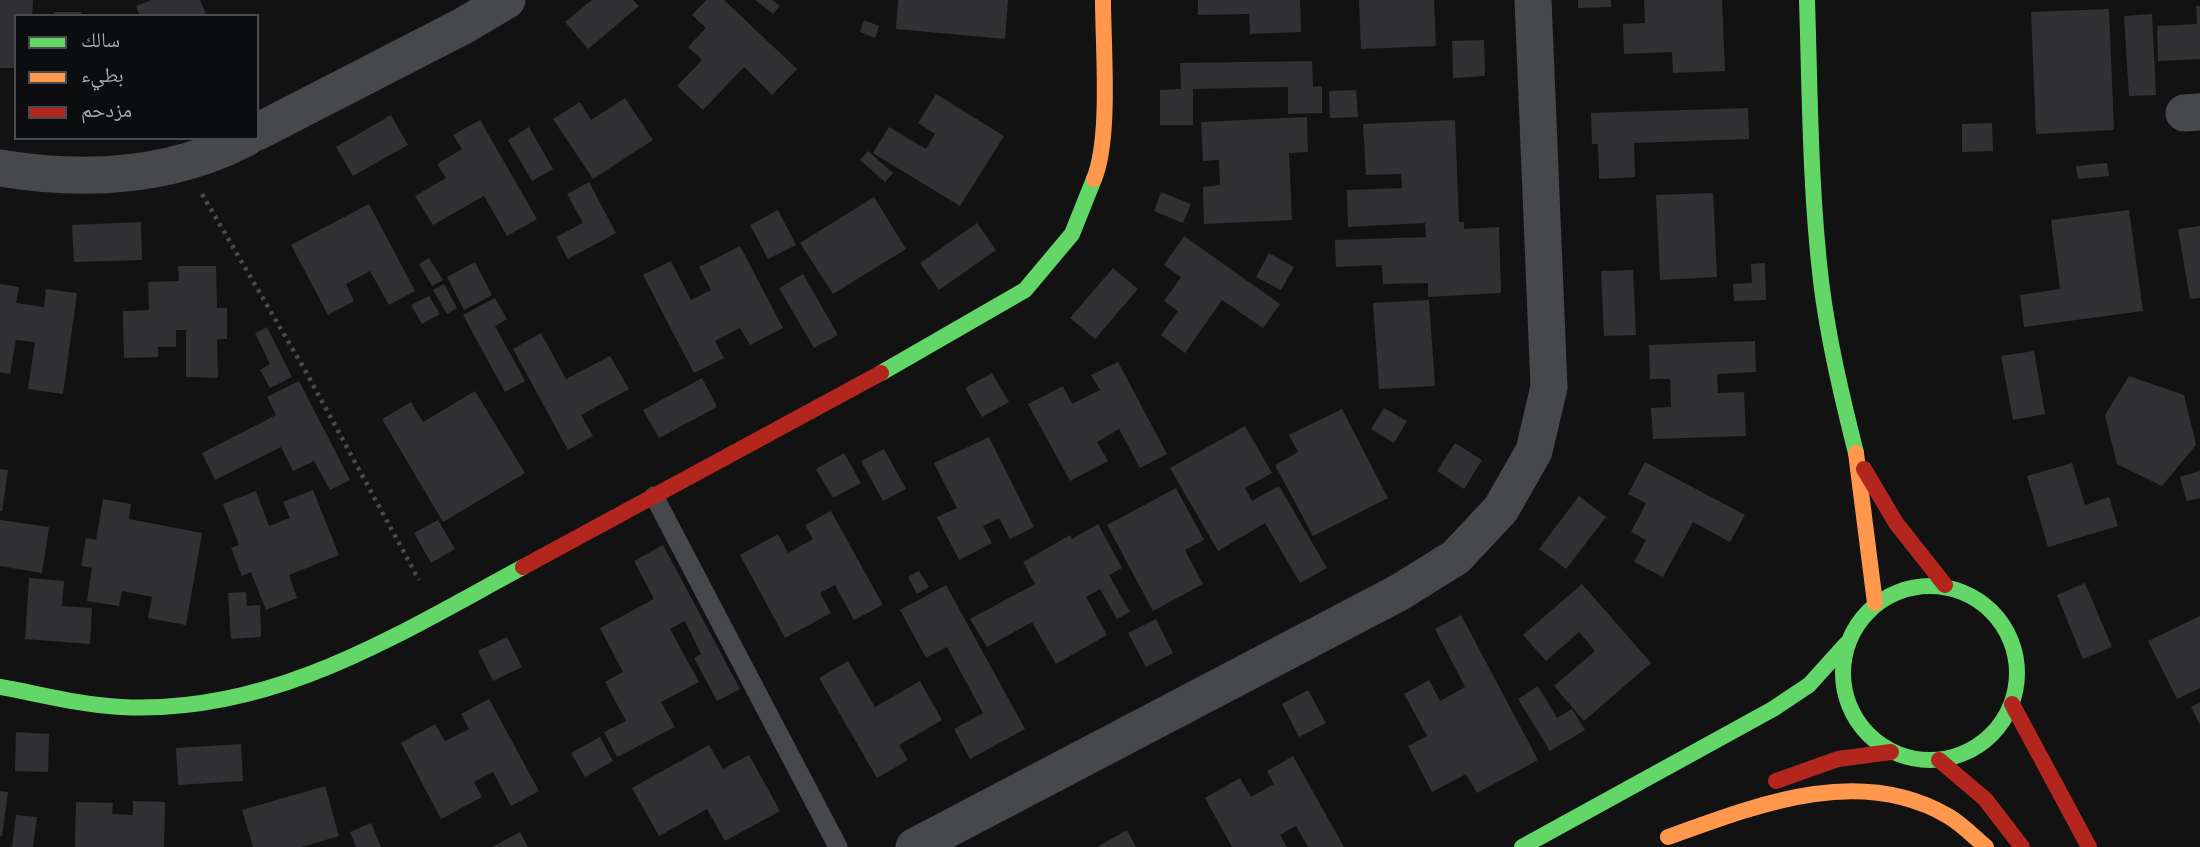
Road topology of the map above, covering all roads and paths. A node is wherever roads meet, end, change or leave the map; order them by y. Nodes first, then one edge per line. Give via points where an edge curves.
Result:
1 (507, 0) edge
2 (1103, 0) edge
3 (1533, 0) edge
4 (1807, 0) edge
5 (259, 131) edge
6 (241, 140) edge
7 (184, 163) junction
8 (0, 169) edge
9 (1856, 455) junction
10 (654, 496) junction
11 (1945, 585) junction
12 (1875, 603) junction
13 (438, 613) junction
14 (1846, 644) junction
15 (0, 687) edge
16 (2012, 705) junction
17 (1891, 752) junction
18 (1939, 760) junction
19 (1668, 837) junction
20 (838, 847) edge
21 (914, 847) edge
22 (1522, 847) edge
23 (1650, 847) edge
24 (1986, 847) edge
25 (2022, 847) edge
26 (2089, 847) edge

1 - 5 street
2 - 10 street via 1099,167 1072,234 1025,290
3 - 21 street via 1549,387 1534,451 1501,509 1456,557 1400,592
4 - 9 street via 1821,282
6 - 7 street
7 - 8 street via 127,175 69,177
7 - 13 path via 305,370
9 - 11 street via 1896,523
9 - 12 street
10 - 13 street
10 - 20 lane
11 - 12 street via 1908,587
11 - 16 street via 1974,596 1998,616 2013,643 2018,674
12 - 14 street via 1857,622
13 - 15 street via 309,679 248,698 185,707 121,707
14 - 17 street via 1841,675 1848,706 1865,733
14 - 22 street via 1809,685 1773,709
16 - 18 street via 1995,732 1978,745
16 - 26 street
17 - 18 street
17 - 19 street via 1838,759 1787,775
18 - 25 street via 1976,787 2007,821
19 - 23 street
19 - 24 street via 1781,799 1850,789 1919,803 1950,819

